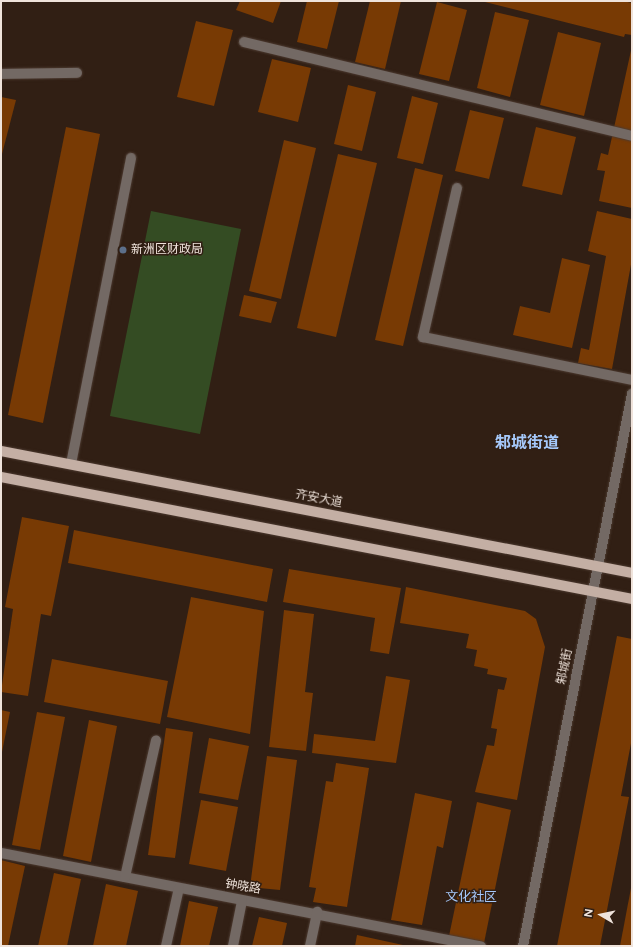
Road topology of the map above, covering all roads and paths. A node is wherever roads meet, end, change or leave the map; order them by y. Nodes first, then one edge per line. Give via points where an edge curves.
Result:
1 (244, 42) dead end
2 (77, 73) dead end
3 (1, 74) edge
4 (632, 136) edge
5 (131, 158) dead end
6 (458, 188) dead end
7 (632, 380) edge
8 (632, 394) edge
9 (1, 451) edge
10 (72, 464) junction
11 (1, 477) edge
12 (598, 566) junction
13 (632, 573) edge
14 (594, 592) junction
15 (632, 599) edge
16 (156, 740) dead end
17 (1, 853) edge
18 (125, 877) junction
19 (179, 888) junction
20 (242, 901) junction
21 (317, 912) junction
22 (166, 946) edge
23 (233, 946) edge
24 (310, 946) edge
25 (481, 946) edge
26 (523, 946) edge

1 - 4 street
2 - 3 street
5 - 10 street
6 - 7 street via 423,337
8 - 12 street, 邾城街
9 - 10 main road, 齐安大道
10 - 12 main road, 齐安大道
11 - 14 main road
12 - 13 main road, 齐安大道
12 - 14 street, 邾城街
14 - 15 main road
14 - 26 street, 邾城街
16 - 18 street
17 - 18 street, 钟晓路
18 - 19 street, 钟晓路
19 - 20 street, 钟晓路
19 - 22 street
20 - 21 street, 钟晓路
20 - 23 street
21 - 24 street
21 - 25 street, 钟晓路

